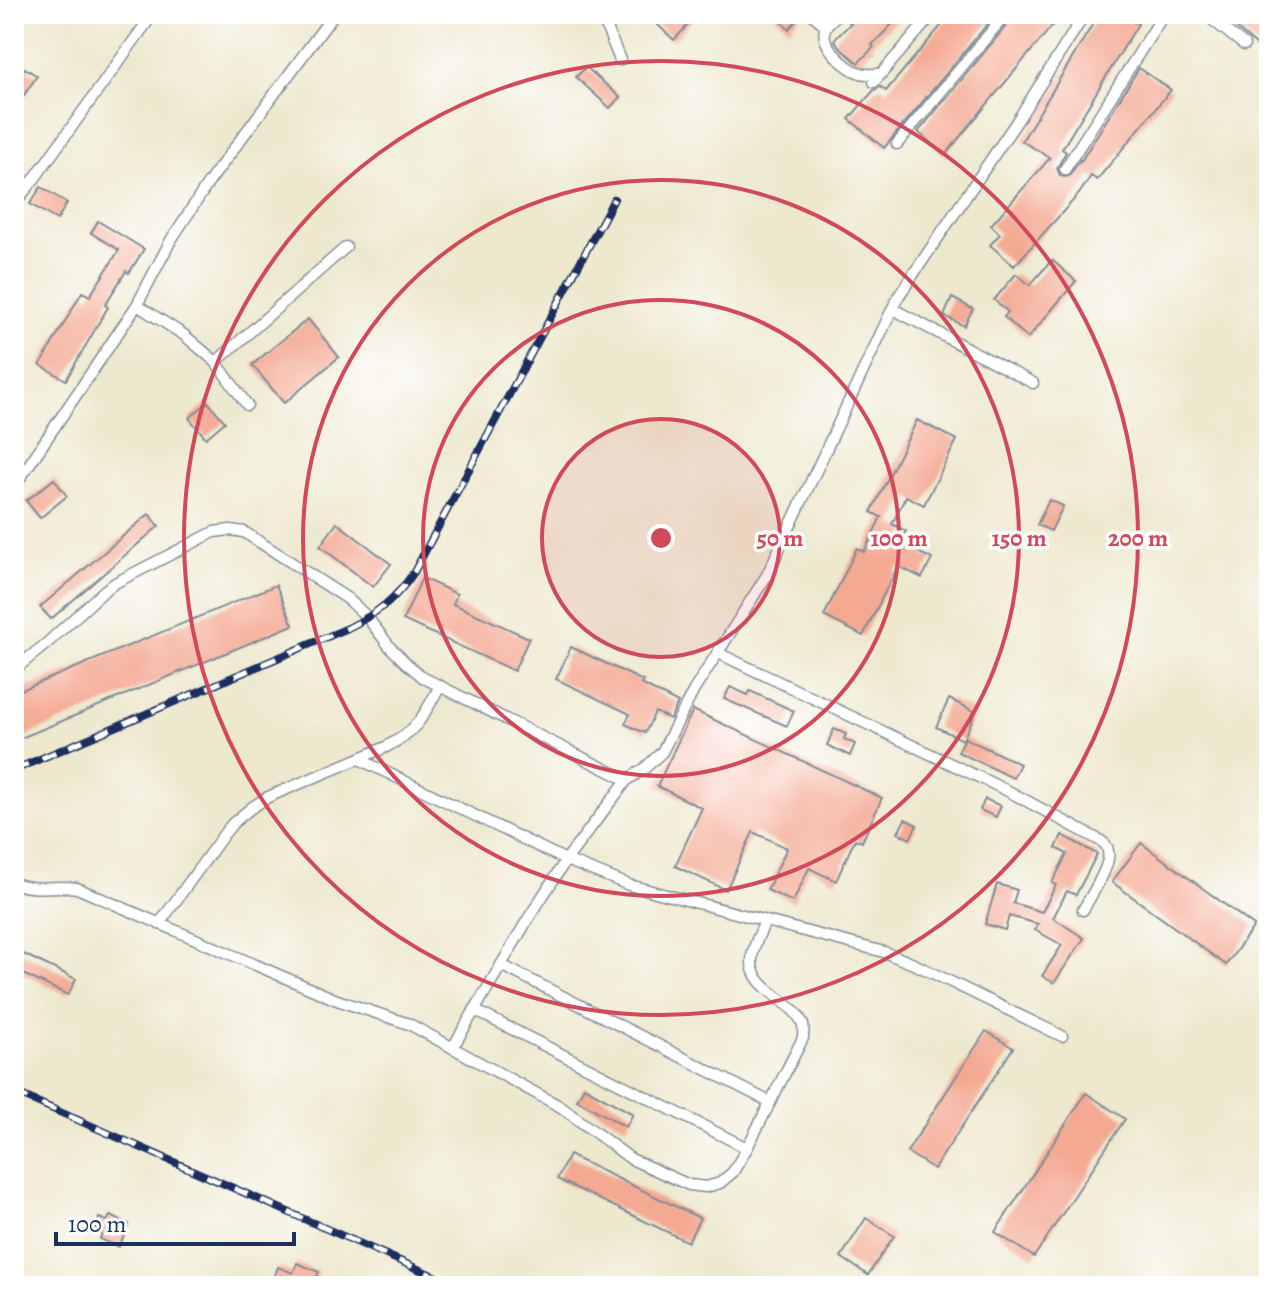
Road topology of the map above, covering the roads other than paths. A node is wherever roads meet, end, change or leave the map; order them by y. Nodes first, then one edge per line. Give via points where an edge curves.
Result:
1 (153, 14) edge
2 (334, 14) edge
3 (601, 14) edge
4 (812, 14) edge
5 (838, 14) edge
6 (933, 14) edge
7 (1006, 14) edge
8 (1085, 14) edge
9 (1164, 14) edge
10 (1205, 14) edge
11 (826, 26) junction
12 (1244, 45) dead end
13 (620, 60) dead end
14 (897, 144) dead end
15 (1065, 169) dead end
16 (14, 204) edge
17 (346, 247) dead end
18 (137, 305) junction
19 (893, 309) junction
20 (216, 362) junction
21 (1033, 383) dead end
22 (247, 405) dead end
23 (14, 487) edge
24 (718, 653) junction
25 (14, 670) edge
26 (440, 686) junction
27 (359, 759) junction
28 (627, 780) junction
29 (566, 860) junction
30 (14, 883) edge
31 (1083, 910) dead end
32 (765, 921) junction
33 (159, 924) junction
34 (501, 965) junction
35 (474, 1010) junction
36 (1062, 1036) dead end
37 (453, 1047) junction
38 (770, 1102) junction
39 (747, 1148) junction

1 - 16 lane
2 - 18 lane via 209,182
3 - 13 lane
4 - 11 lane
5 - 11 lane
6 - 11 lane via 878,78 839,59 827,44
7 - 14 lane
8 - 19 lane
9 - 15 lane
10 - 12 lane
17 - 20 lane
18 - 20 lane
18 - 23 lane
19 - 21 lane
19 - 24 lane via 767,575
20 - 22 lane
24 - 28 lane via 662,752
24 - 31 lane via 1101,841 1107,846 1107,866
25 - 26 lane via 115,583 214,532 230,530 262,542 348,599 407,664
26 - 27 lane via 418,725 404,738
26 - 28 lane
27 - 29 lane
27 - 33 lane via 268,797 233,823
28 - 29 lane
29 - 32 lane via 629,885
29 - 34 lane
30 - 33 lane via 77,888
32 - 36 lane via 884,952
32 - 38 lane via 751,965 803,1025 803,1038
33 - 37 lane via 337,1000 409,1024
34 - 35 lane
34 - 38 lane
35 - 37 lane
35 - 39 lane
37 - 39 lane via 561,1107 631,1159 689,1185 720,1183
38 - 39 lane

